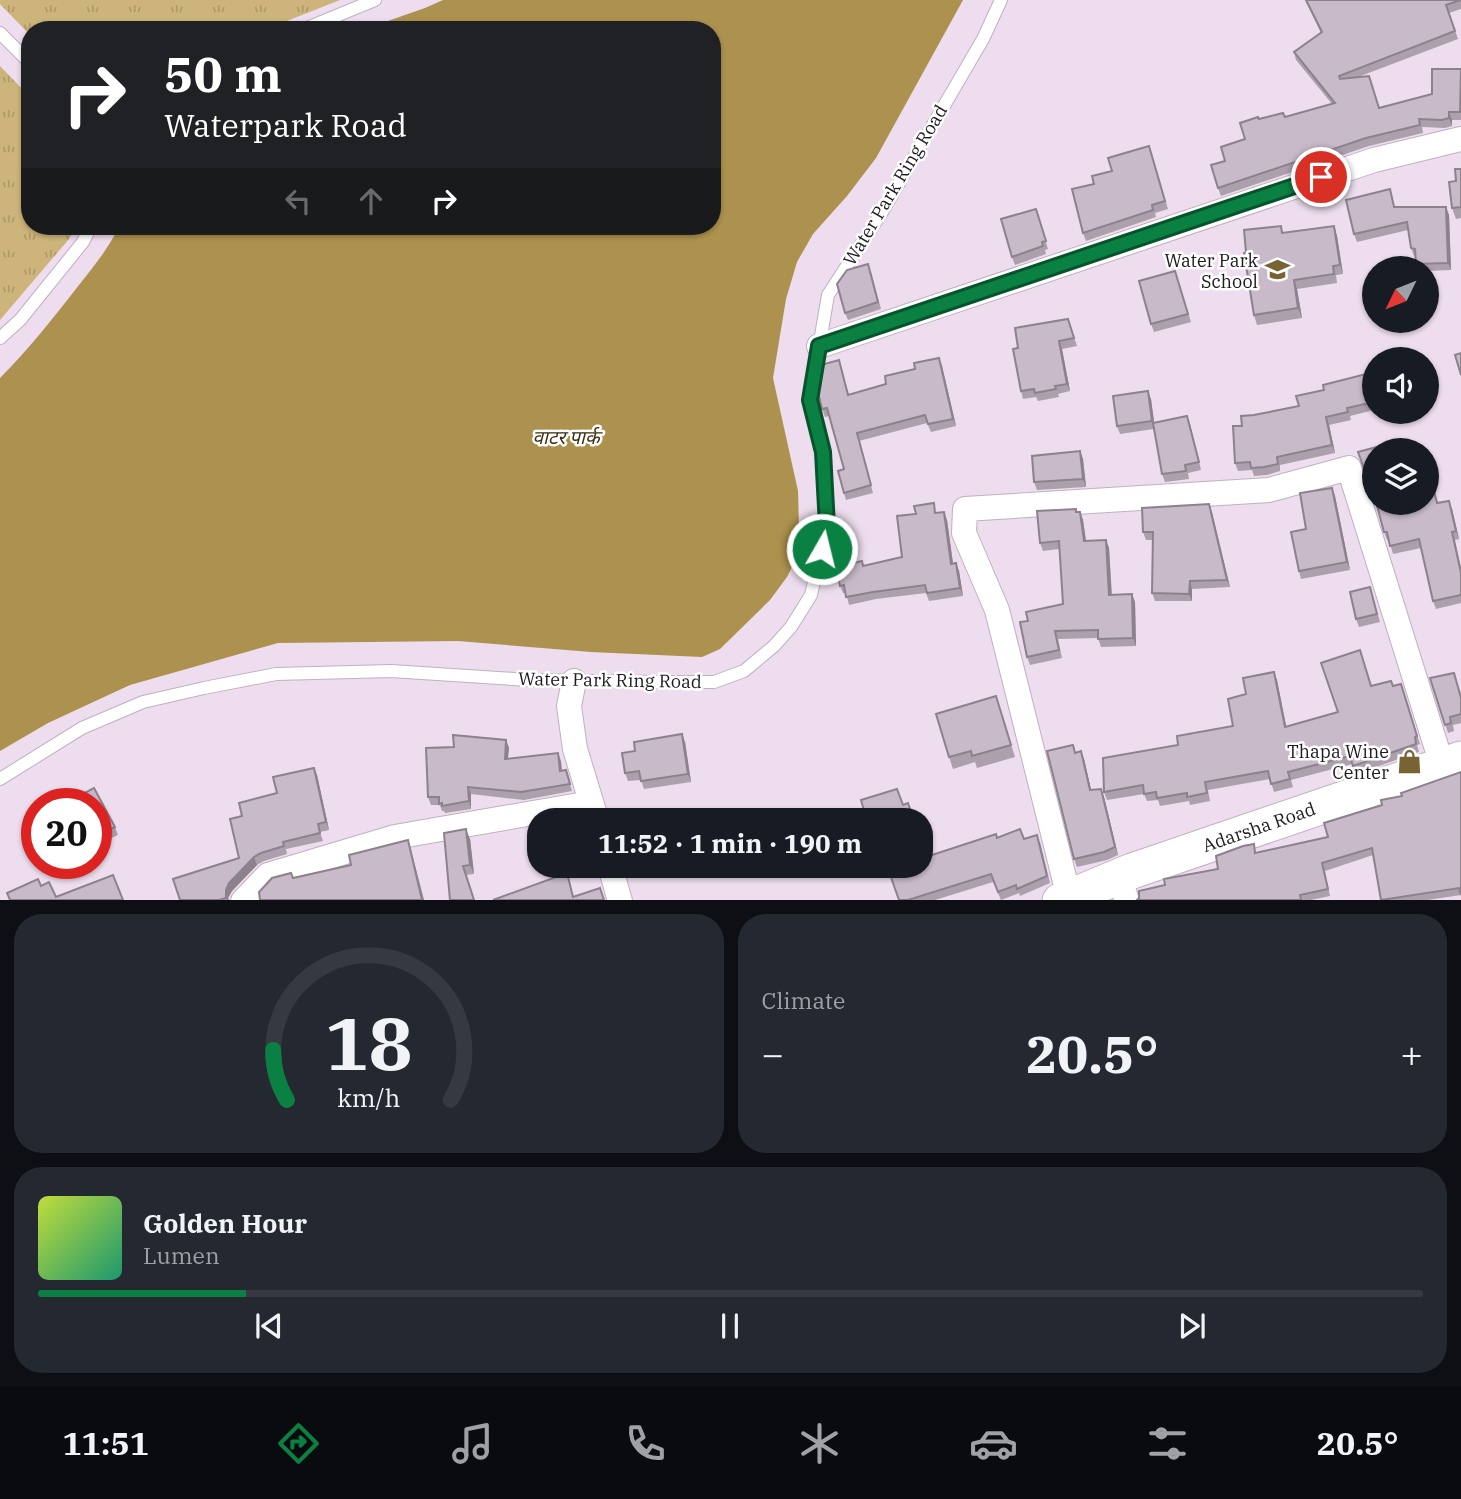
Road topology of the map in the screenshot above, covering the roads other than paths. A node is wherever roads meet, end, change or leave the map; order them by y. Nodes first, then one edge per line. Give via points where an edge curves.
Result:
1 (375, 0) edge
2 (1001, 0) edge
3 (324, 21) edge
4 (0, 33) edge
5 (21, 54) edge
6 (1461, 139) edge
7 (86, 235) edge
8 (0, 338) edge
9 (819, 346) junction
10 (575, 681) junction
11 (1452, 762) edge
12 (0, 779) edge
13 (593, 808) edge
14 (527, 820) edge
15 (613, 878) edge
16 (1123, 888) edge
17 (1064, 899) edge
18 (244, 900) edge
19 (620, 900) edge

1 - 3 lane
2 - 9 lane, Water Park Ring Road via 983,39 828,295
4 - 5 lane
6 - 9 street via 1374,160
7 - 8 lane via 20,320
9 - 10 lane, Water Park Ring Road via 810,400 823,452 827,526 811,595 791,627 744,671 714,682
10 - 12 lane, Water Park Ring Road via 391,671 276,674 143,702 82,728
10 - 13 street via 569,706 573,738
11 - 16 main road, Adarsha Road
11 - 17 street via 1349,468 1269,490 965,509 964,533 997,610
14 - 18 street via 396,837 268,875
15 - 19 street
16 - 17 main road, Adarsha Road

